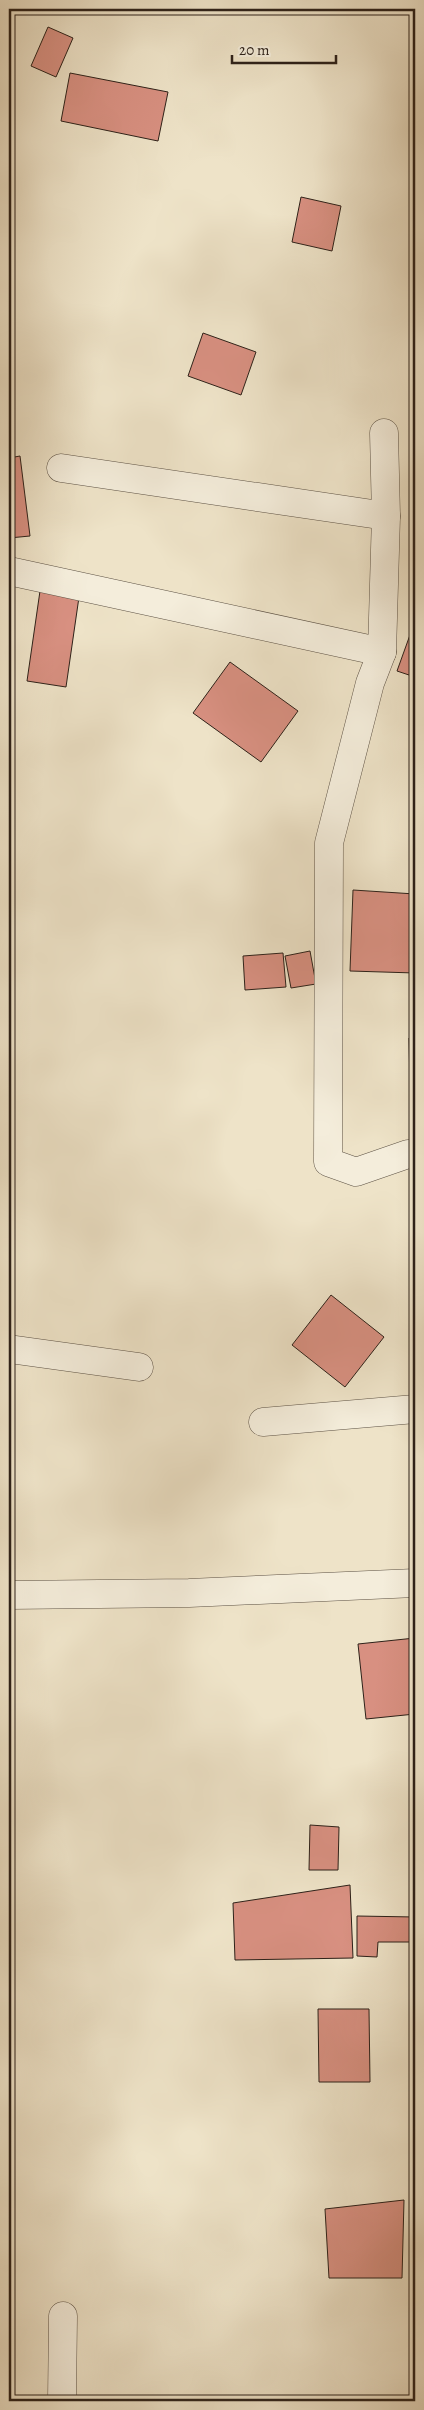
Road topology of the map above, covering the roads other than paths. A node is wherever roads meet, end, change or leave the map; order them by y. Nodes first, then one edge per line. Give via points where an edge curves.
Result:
1 (384, 433) dead end
2 (61, 468) dead end
3 (386, 516) junction
4 (9, 571) edge
5 (382, 652) junction
6 (415, 1154) edge
7 (9, 1350) edge
8 (139, 1367) dead end
9 (415, 1409) edge
10 (263, 1422) dead end
11 (415, 1583) edge
12 (9, 1595) edge
13 (63, 2316) dead end
14 (62, 2401) edge

1 - 3 street
2 - 3 street
3 - 5 street
4 - 5 street
5 - 6 street via 370,683 329,843 328,1162 356,1172
7 - 8 street
9 - 10 street
11 - 12 street via 189,1593
13 - 14 street

